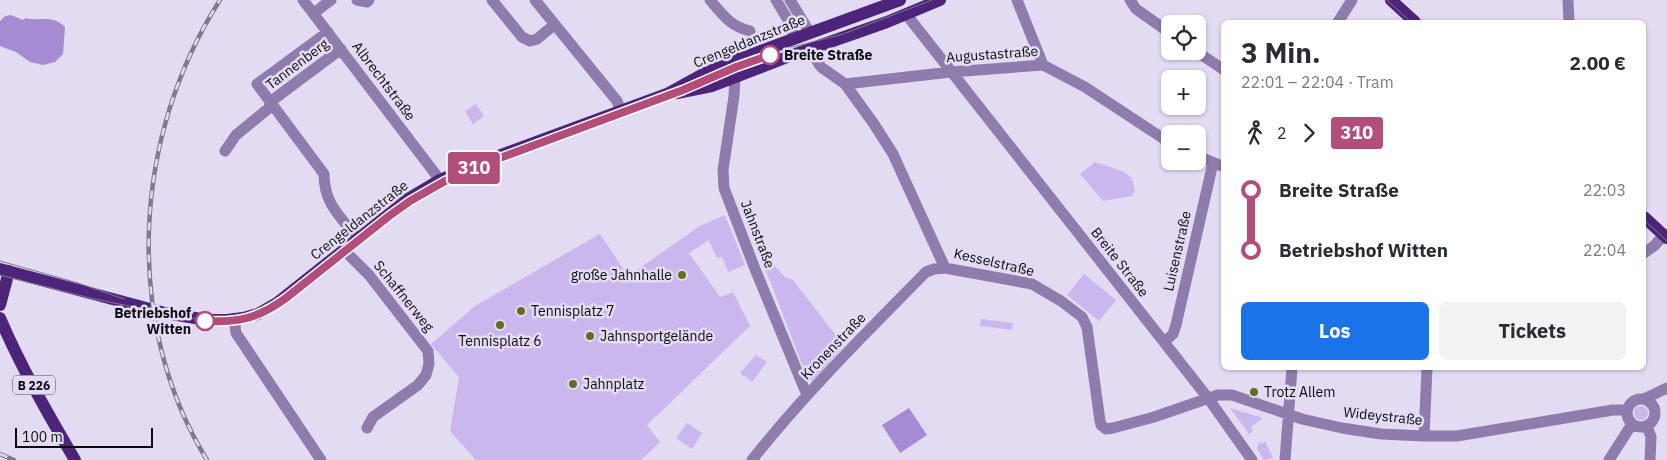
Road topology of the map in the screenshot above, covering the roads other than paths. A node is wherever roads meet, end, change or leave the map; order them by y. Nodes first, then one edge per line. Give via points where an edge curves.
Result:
1 (303, 0) edge
2 (331, 0) edge
3 (357, 0) edge
4 (369, 0) edge
5 (492, 0) edge
6 (535, 0) edge
7 (710, 0) edge
8 (776, 0) edge
9 (790, 0) edge
10 (900, 0) edge
11 (940, 0) edge
12 (1017, 0) edge
13 (1130, 0) edge
14 (1352, 0) edge
15 (1391, 0) edge
16 (1568, 0) edge
17 (884, 6) junction
18 (314, 13) junction
19 (906, 14) junction
20 (1339, 20) edge
21 (1412, 20) edge
22 (1569, 20) edge
23 (554, 25) junction
24 (1161, 27) edge
25 (750, 31) dead end
26 (328, 32) junction
27 (810, 33) junction
28 (795, 38) junction
29 (341, 49) junction
30 (809, 49) junction
31 (1206, 58) edge
32 (736, 60) junction
33 (1042, 65) junction
34 (1221, 68) edge
35 (951, 72) junction
36 (735, 76) junction
37 (845, 84) junction
38 (667, 94) junction
39 (270, 102) junction
40 (621, 112) junction
41 (1161, 137) edge
42 (224, 151) dead end
43 (1206, 160) edge
44 (1218, 165) edge
45 (440, 180) junction
46 (1646, 219) edge
47 (1665, 236) edge
48 (358, 238) junction
49 (344, 250) junction
50 (1646, 252) edge
51 (946, 268) junction
52 (4, 270) edge
53 (0, 305) edge
54 (0, 318) edge
55 (234, 319) junction
56 (0, 334) edge
57 (1164, 342) junction
58 (12, 347) junction
59 (1292, 370) edge
60 (1427, 370) edge
61 (1667, 388) edge
62 (807, 395) junction
63 (1208, 398) junction
64 (1644, 399) junction
65 (1627, 410) junction
66 (1288, 413) junction
67 (1661, 416) edge
68 (1632, 424) junction
69 (1647, 426) junction
70 (367, 428) dead end
71 (1113, 428) joint
72 (1424, 436) junction
73 (75, 460) edge
74 (321, 460) edge
75 (752, 460) edge
76 (1252, 460) edge
77 (1285, 460) edge
78 (1609, 460) edge
79 (1650, 460) edge

1 - 18 street, Albrechtstraße
2 - 18 street
3 - 4 street
5 - 23 street via 522,37 530,41
6 - 23 street
7 - 25 street via 728,22
8 - 28 street
9 - 27 street
10 - 17 main road, Crengeldanzstraße
11 - 19 main road, Crengeldanzstraße
12 - 33 street
13 - 24 street via 1136,9
14 - 20 street
15 - 21 main road
16 - 22 street
17 - 19 main road
17 - 27 main road, Crengeldanzstraße
18 - 26 street, Albrechtstraße
19 - 30 main road, Crengeldanzstraße
19 - 35 street, Breite Straße
23 - 40 street via 617,101
26 - 29 street, Albrechtstraße
26 - 39 street, Tannenberg via 257,84
27 - 28 main road, Crengeldanzstraße
27 - 30 main road
28 - 30 main road
28 - 32 main road, Crengeldanzstraße
29 - 39 street, Tannenberg
29 - 45 street, Albrechtstraße
30 - 36 main road, Crengeldanzstraße
30 - 37 street via 821,67
31 - 34 street
32 - 36 main road
32 - 38 main road, Crengeldanzstraße
33 - 35 street, Augustastraße
33 - 41 street, Augustastraße via 1085,87
35 - 37 street, Augustastraße
35 - 57 street, Breite Straße
36 - 38 main road, Crengeldanzstraße via 712,86
36 - 62 street, Jahnstraße via 723,170 724,188
37 - 51 street, Kesselstraße via 893,154
38 - 40 main road, Crengeldanzstraße
39 - 42 street via 269,108 236,135
39 - 48 street, Tannenberg via 324,174 329,202
40 - 45 main road, Crengeldanzstraße
43 - 44 street
44 - 57 street, Luisenstraße via 1176,325 1173,334
45 - 48 main road, Crengeldanzstraße via 408,199
46 - 47 main road
47 - 50 street
48 - 49 main road, Crengeldanzstraße
49 - 55 main road, Crengeldanzstraße via 277,303 258,314
49 - 70 street, Schaffnerweg via 369,275 428,351 426,375 418,385 373,417
51 - 62 street, Kronenstraße via 926,272
51 - 71 street, Kesselstraße via 1032,284 1082,317 1087,327 1101,425 1106,429
52 - 53 main road
52 - 55 main road, Crengeldanzstraße via 165,313 207,320
54 - 58 main road, B 226
55 - 74 street via 236,333
56 - 58 main road
57 - 63 street, Breite Straße
58 - 73 main road, B 226
59 - 66 street
60 - 72 street
61 - 64 street
62 - 75 street, Kronenstraße
63 - 66 street, Wideystraße via 1232,395
63 - 71 street, Wideystraße
63 - 76 street, Breite Straße
64 - 65 street via 1635,400
64 - 67 street
65 - 68 street
65 - 72 street, Wideystraße via 1457,436
66 - 72 street, Wideystraße via 1342,428
66 - 77 street
67 - 69 street
68 - 69 street
68 - 78 street
69 - 79 street via 1651,437

